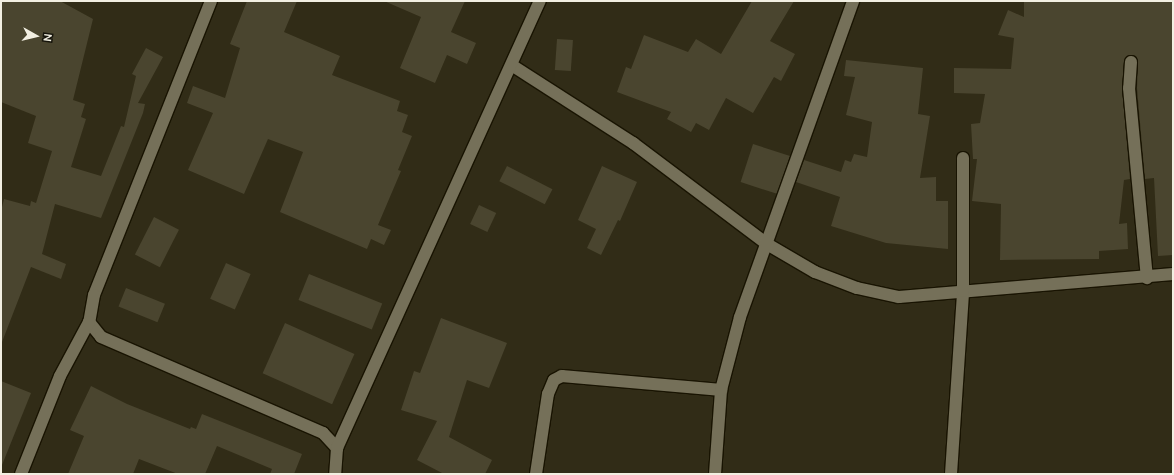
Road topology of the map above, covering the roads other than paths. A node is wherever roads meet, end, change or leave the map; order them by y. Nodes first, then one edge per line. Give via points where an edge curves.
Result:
1 (211, 1) edge
2 (540, 1) edge
3 (853, 1) edge
4 (1131, 62) dead end
5 (512, 66) junction
6 (963, 158) dead end
7 (767, 244) junction
8 (1173, 274) edge
9 (1147, 278) junction
10 (963, 291) junction
11 (89, 322) junction
12 (721, 390) junction
13 (338, 448) junction
14 (21, 474) edge
15 (336, 474) edge
16 (536, 474) edge
17 (715, 474) edge
18 (951, 474) edge

1 - 11 street via 94,295
2 - 5 street
3 - 7 street
4 - 9 street via 1129,88
5 - 7 street via 632,143
5 - 13 street
6 - 10 street
7 - 10 street via 815,272 857,288 899,297
7 - 12 street via 740,317
8 - 9 street
9 - 10 street
10 - 18 street
11 - 13 street via 101,337 323,433
11 - 14 street via 60,376
12 - 16 street via 562,376 554,380 548,394
12 - 17 street
13 - 15 street

